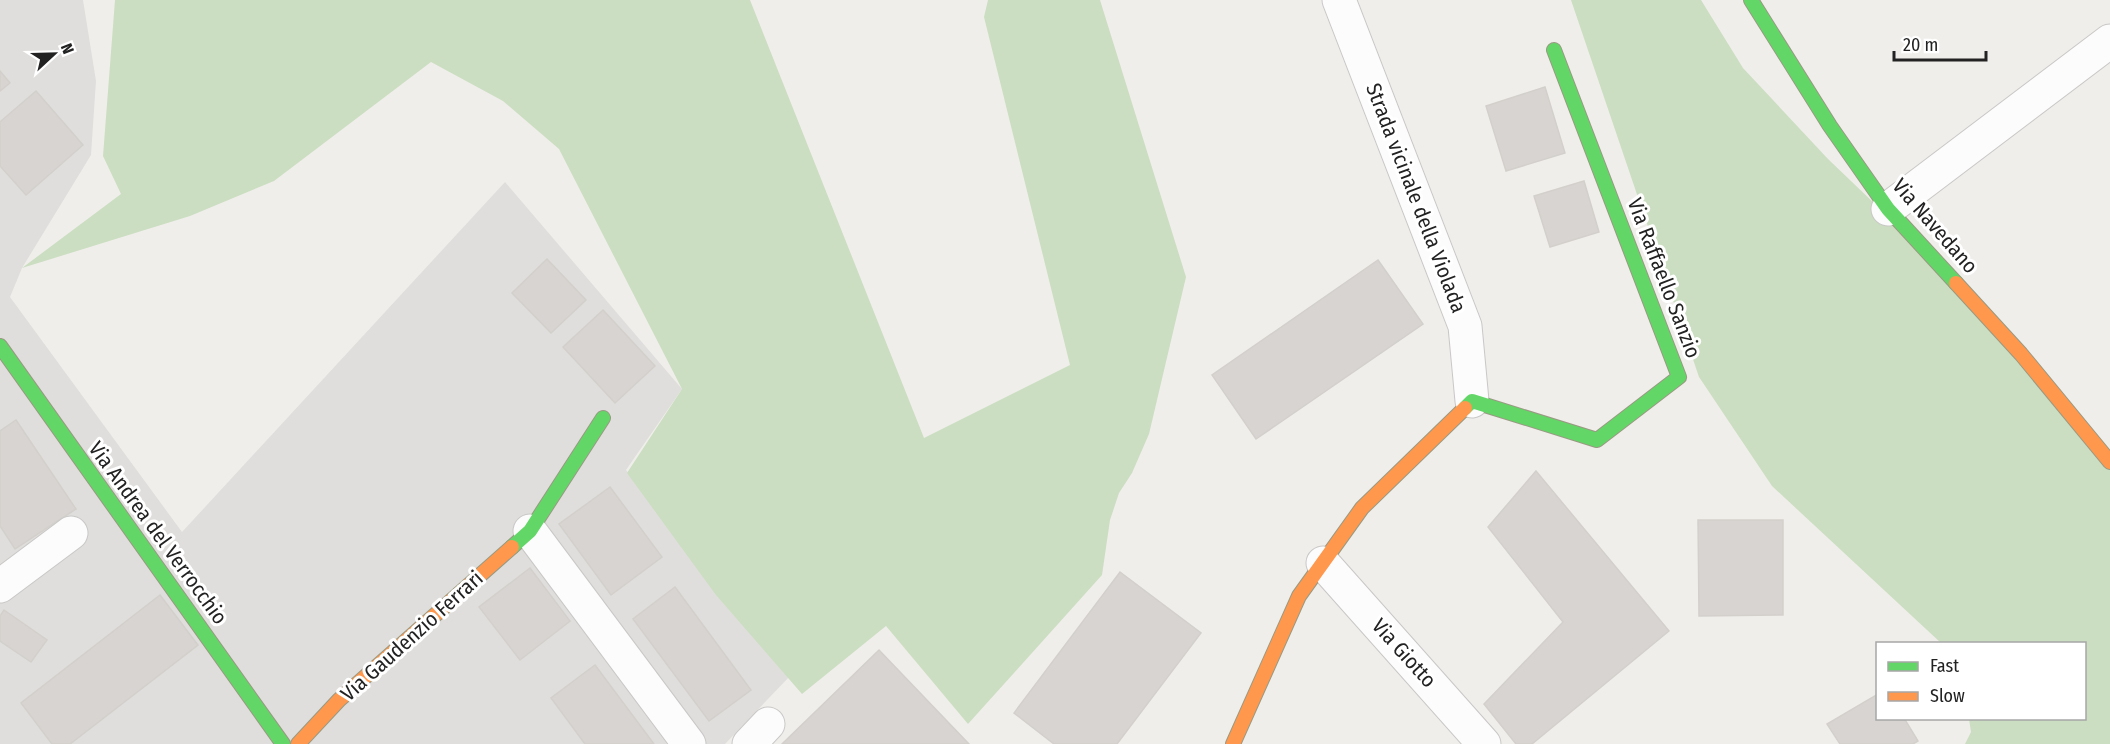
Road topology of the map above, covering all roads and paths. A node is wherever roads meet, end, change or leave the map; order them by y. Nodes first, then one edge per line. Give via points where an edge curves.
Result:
1 (1339, 0) edge
2 (1751, 0) edge
3 (2110, 41) edge
4 (1554, 50) dead end
5 (1888, 209) junction
6 (5, 367) edge
7 (1473, 401) junction
8 (603, 418) dead end
9 (2110, 462) edge
10 (530, 531) junction
11 (71, 533) dead end
12 (1323, 563) junction
13 (0, 586) edge
14 (283, 744) edge
15 (298, 744) edge
16 (689, 744) edge
17 (1233, 744) edge
18 (1484, 744) edge

1 - 7 street, Strada vicinale della Violada via 1465,326
2 - 5 street, Via Navedano via 1830,126
3 - 5 street
4 - 7 street, Via Raffaello Sanzio via 1679,377 1597,440
5 - 9 street, Via Navedano via 2021,354
6 - 14 street, Via Andrea del Verrocchio
7 - 12 street via 1362,508
8 - 10 street, Via Gaudenzio Ferrari
10 - 15 street, Via Gaudenzio Ferrari via 339,700
10 - 16 street
11 - 13 street
12 - 17 street via 1299,596
12 - 18 street, Via Giotto

